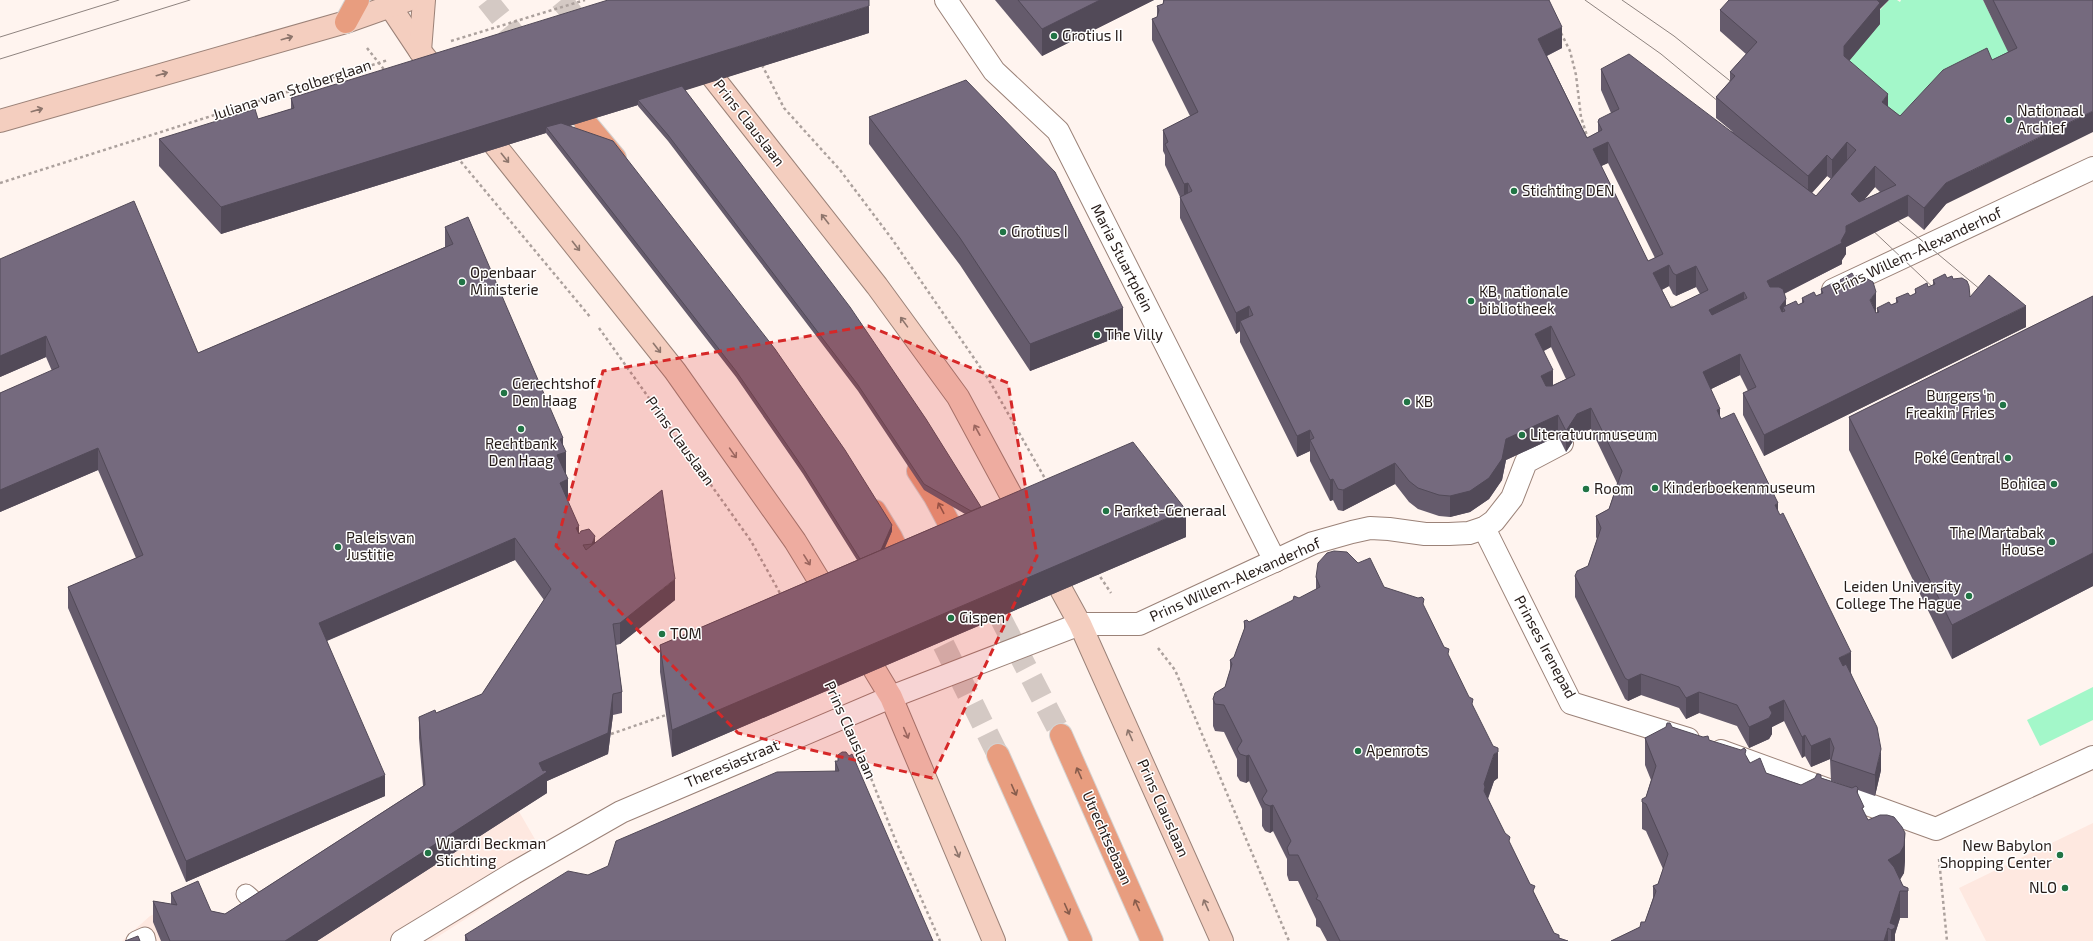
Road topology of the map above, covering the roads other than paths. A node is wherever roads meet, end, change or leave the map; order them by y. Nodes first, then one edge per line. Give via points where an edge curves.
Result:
1 (358, 0) edge
2 (424, 0) edge
3 (946, 0) edge
4 (395, 2) edge
5 (346, 22) junction
6 (685, 41) edge
7 (420, 51) junction
8 (0, 121) edge
9 (585, 122) edge
10 (2093, 168) edge
11 (630, 177) edge
12 (1812, 300) edge
13 (1562, 443) edge
14 (905, 451) edge
15 (866, 497) edge
16 (1484, 528) junction
17 (959, 542) edge
18 (1275, 561) junction
19 (905, 566) edge
20 (1080, 624) junction
21 (891, 697) junction
22 (1062, 735) tunnel mouth
23 (998, 755) tunnel mouth
24 (2093, 757) edge
25 (246, 894) dead end
26 (136, 941) edge
27 (146, 941) edge
28 (269, 941) edge
29 (402, 941) edge
30 (994, 941) edge
31 (1081, 941) edge
32 (1152, 941) edge
33 (1222, 941) edge

1 - 5 main road
2 - 7 street
3 - 18 street, Maria Stuartplein via 994,71 1058,131
4 - 5 street
4 - 7 street
8 -> 5 street
20 -> 6 street, Prins Clauslaan via 958,397 877,286
7 -> 21 street via 675,371 795,541
9 - 11 main road
10 - 12 street, Prins Willem-Alexanderhof
13 - 16 street via 1526,462 1512,498
17 -> 14 main road
15 - 19 main road via 892,537
16 - 18 street, Prins Willem-Alexanderhof via 1449,534 1370,528 1313,543
16 - 24 street, Prinses Irenepad via 1571,703 1676,735 1936,829
18 - 20 street, Prins Willem-Alexanderhof via 1139,624
20 - 21 street, Theresiastraat
33 -> 20 street, Prins Clauslaan
21 - 29 street, Theresiastraat via 621,812
21 -> 30 street
32 -> 22 main road, Utrechtsebaan
23 -> 31 main road
25 - 28 lane via 255,902 259,924
26 - 27 lane via 145,937

